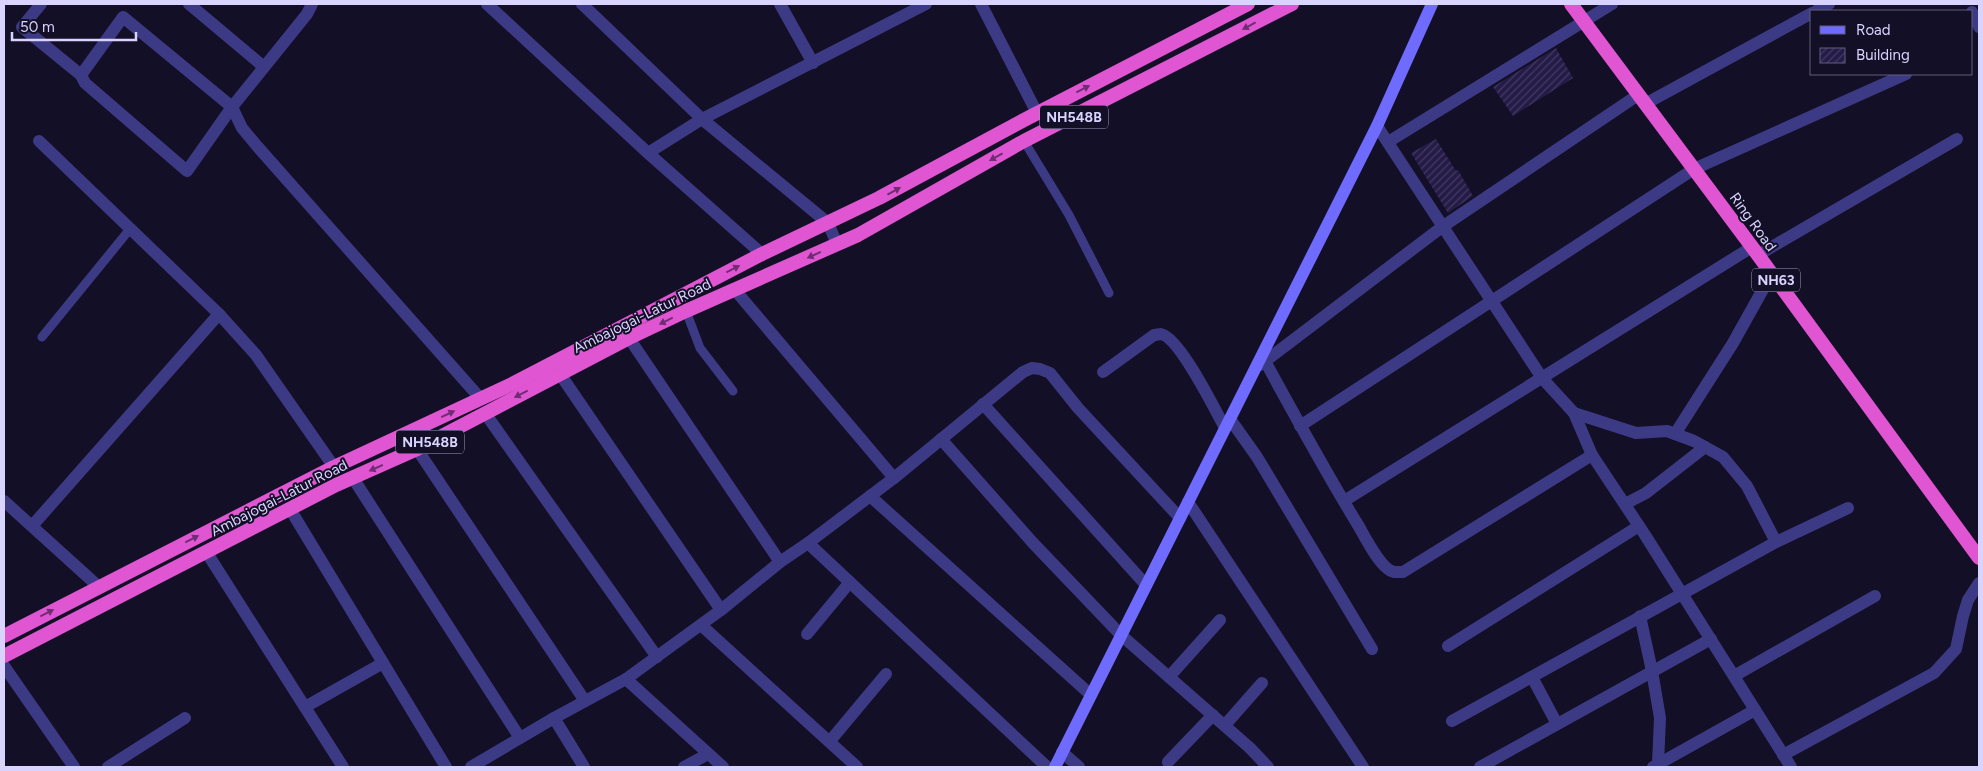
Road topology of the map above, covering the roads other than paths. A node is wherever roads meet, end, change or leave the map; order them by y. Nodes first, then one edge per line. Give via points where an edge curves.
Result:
1 (41, 4) edge
2 (189, 4) edge
3 (487, 4) edge
4 (582, 4) edge
5 (780, 4) edge
6 (897, 4) edge
7 (926, 4) edge
8 (981, 4) edge
9 (1248, 4) edge
10 (1290, 4) edge
11 (1432, 4) edge
12 (1571, 4) edge
13 (1612, 4) edge
14 (1829, 4) edge
15 (309, 5) edge
16 (1818, 10) edge
17 (1810, 14) edge
18 (1973, 14) edge
19 (904, 15) junction
20 (1583, 21) junction
21 (1979, 27) edge
22 (813, 63) junction
23 (264, 67) junction
24 (81, 75) junction
25 (1904, 75) edge
26 (1642, 99) junction
27 (232, 107) junction
28 (1037, 113) junction
29 (702, 119) junction
30 (1377, 126) junction
31 (1957, 139) dead end
32 (38, 141) dead end
33 (1024, 141) junction
34 (1388, 142) junction
35 (648, 153) junction
36 (1694, 169) junction
37 (828, 223) junction
38 (1442, 227) junction
39 (130, 229) junction
40 (837, 244) junction
41 (1755, 251) junction
42 (762, 254) junction
43 (1772, 275) junction
44 (735, 290) junction
45 (1109, 293) dead end
46 (1490, 300) junction
47 (686, 311) junction
48 (219, 314) junction
49 (42, 337) dead end
50 (629, 338) junction
51 (1260, 364) junction
52 (1103, 372) dead end
53 (560, 374) junction
54 (1542, 378) junction
55 (733, 391) dead end
56 (480, 398) junction
57 (983, 404) junction
58 (485, 413) junction
59 (1574, 413) junction
60 (1228, 423) junction
61 (1300, 426) junction
62 (1675, 434) junction
63 (941, 439) junction
64 (1705, 447) junction
65 (417, 449) junction
66 (1592, 455) junction
67 (334, 467) junction
68 (353, 478) junction
69 (894, 478) junction
70 (870, 496) junction
71 (4, 501) edge
72 (1344, 501) junction
73 (1188, 502) junction
74 (1625, 504) junction
75 (1848, 508) dead end
76 (290, 509) junction
77 (1180, 518) junction
78 (32, 526) junction
79 (1639, 526) junction
80 (1776, 542) junction
81 (808, 543) junction
82 (207, 553) junction
83 (1979, 558) edge
84 (780, 562) junction
85 (850, 582) junction
86 (1979, 583) edge
87 (1146, 586) junction
88 (99, 587) junction
89 (1682, 593) junction
90 (1875, 596) dead end
91 (721, 610) junction
92 (1640, 616) junction
93 (1220, 620) dead end
94 (701, 625) junction
95 (807, 634) dead end
96 (1121, 635) junction
97 (4, 636) edge
98 (1710, 639) junction
99 (1448, 646) dead end
100 (1372, 649) dead end
101 (4, 656) edge
102 (657, 657) junction
103 (383, 663) junction
104 (4, 666) edge
105 (1652, 671) junction
106 (886, 674) dead end
107 (1734, 676) junction
108 (1169, 677) junction
109 (1532, 677) junction
110 (626, 679) junction
111 (1262, 683) dead end
112 (1091, 695) junction
113 (585, 701) junction
114 (305, 708) junction
115 (1755, 710) junction
116 (1213, 715) junction
117 (186, 718) dead end
118 (554, 718) junction
119 (1452, 721) dead end
120 (1558, 724) junction
121 (1224, 726) junction
122 (520, 738) junction
123 (830, 741) junction
124 (1062, 752) junction
125 (708, 754) junction
126 (1783, 755) junction
127 (1168, 762) dead end
128 (1655, 766) edge
129 (74, 767) edge
130 (108, 767) edge
131 (343, 767) edge
132 (446, 767) edge
133 (471, 767) edge
134 (584, 767) edge
135 (684, 767) edge
136 (723, 767) edge
137 (857, 767) edge
138 (1047, 767) edge
139 (1055, 767) edge
140 (1079, 767) edge
141 (1268, 767) edge
142 (1363, 767) edge
143 (1480, 767) edge
144 (1790, 767) edge

1 - 24 street via 22,27
2 - 23 street
3 - 35 street
4 - 29 street
5 - 22 street
6 - 19 street
7 - 19 street
8 - 28 street
28 -> 9 highway, NH548B
10 -> 33 highway, Ambajogai-Latur Road / NH548B
11 - 30 main road
12 - 20 highway, Ring Road / NH63
13 - 20 street
14 - 16 street
15 - 23 street
17 - 26 street
18 - 21 street
19 - 22 street
20 - 26 highway, Ring Road / NH63
20 - 34 street
22 - 29 street
23 - 27 street
24 - 27 street via 123,17
24 - 27 street via 85,83 187,171
25 - 36 street
26 - 36 highway, Ring Road / NH63
26 - 38 street
27 - 56 street via 242,128 257,146
37 -> 28 highway, NH548B
29 - 35 street
29 - 37 street
30 - 34 street
30 - 51 main road
31 - 41 street
32 - 39 street
33 -> 40 highway, Ambajogai-Latur Road / NH548B
33 - 45 lane via 1069,215
34 - 38 street
35 - 42 street
36 - 41 highway, Ring Road / NH63
36 - 46 street
37 - 40 street
37 - 42 highway, NH548B
38 - 46 street
38 - 51 street
39 - 48 street
39 - 49 lane
40 -> 44 highway, Ambajogai-Latur Road / NH548B
41 - 43 highway, Ring Road / NH63
41 - 54 street
56 -> 42 highway, NH548B
43 - 62 street
43 - 83 highway, Ring Road / NH63
44 - 47 highway, Ambajogai-Latur Road / NH548B
44 - 69 street
46 - 54 street
46 - 61 street
47 -> 50 highway, Ambajogai-Latur Road / NH548B
47 - 55 lane via 700,348
48 - 67 street via 256,355
48 - 78 street
50 - 53 highway, Ambajogai-Latur Road / NH548B
50 - 84 street
51 - 60 main road
51 - 61 street
52 - 60 street via 1154,335 1162,334 1186,359
53 -> 58 highway, Ambajogai-Latur Road / NH548B
53 - 91 street
54 - 59 street
54 - 72 street
67 -> 56 highway, NH548B
57 - 63 street
57 - 77 street via 1023,372 1032,368 1050,373 1078,408
57 - 87 street
58 - 65 highway, Ambajogai-Latur Road / NH548B
58 - 102 street
59 - 62 street via 1636,433 1667,431
59 - 66 street
60 - 73 main road
60 - 100 street via 1257,456
61 - 72 street
62 - 64 street
63 - 69 street
63 - 96 street via 1033,543
64 - 74 street via 1646,493
64 - 80 street via 1723,457 1746,486
65 -> 68 highway, Ambajogai-Latur Road / NH548B
65 - 113 street
66 - 72 street via 1402,572 1387,569
66 - 74 street
88 -> 67 highway, NH548B
68 - 76 highway, Ambajogai-Latur Road / NH548B
68 - 122 street
69 - 70 street
70 - 81 street
70 - 112 street
71 - 78 street
73 - 77 main road
73 - 142 street
74 - 79 street
75 - 80 street
76 - 82 highway, Ambajogai-Latur Road / NH548B
76 - 103 street
77 - 87 main road
78 - 88 street
79 - 89 street
79 - 99 street
80 - 89 street
81 - 84 street
81 - 85 street
82 - 101 highway, Ambajogai-Latur Road / NH548B
82 - 114 street
84 - 91 street
85 - 95 street
85 - 138 street
86 - 126 street via 1962,616 1956,649 1934,673
87 - 96 main road
97 -> 88 highway, NH548B
89 - 92 street
89 - 98 street
90 - 107 street
91 - 94 street
92 - 105 street
92 - 109 street
93 - 108 street
94 - 102 street
94 - 123 street
96 - 108 street
96 - 112 main road
98 - 105 street
98 - 107 street
102 - 110 street
103 - 114 street
103 - 132 street
104 - 129 street
105 - 120 street
105 - 128 street via 1660,718
106 - 123 street
107 - 115 street
108 - 116 street
109 - 119 street
109 - 120 street
110 - 113 street
110 - 125 street
111 - 121 street
112 - 124 main road
113 - 118 street
114 - 131 street
115 - 126 street
115 - 128 street
116 - 121 street
116 - 127 street
117 - 130 street
118 - 122 street
118 - 134 street
120 - 143 street
121 - 141 street
122 - 133 street
123 - 137 street
124 - 139 main road
124 - 140 street
125 - 135 street
125 - 136 street
126 - 144 street

